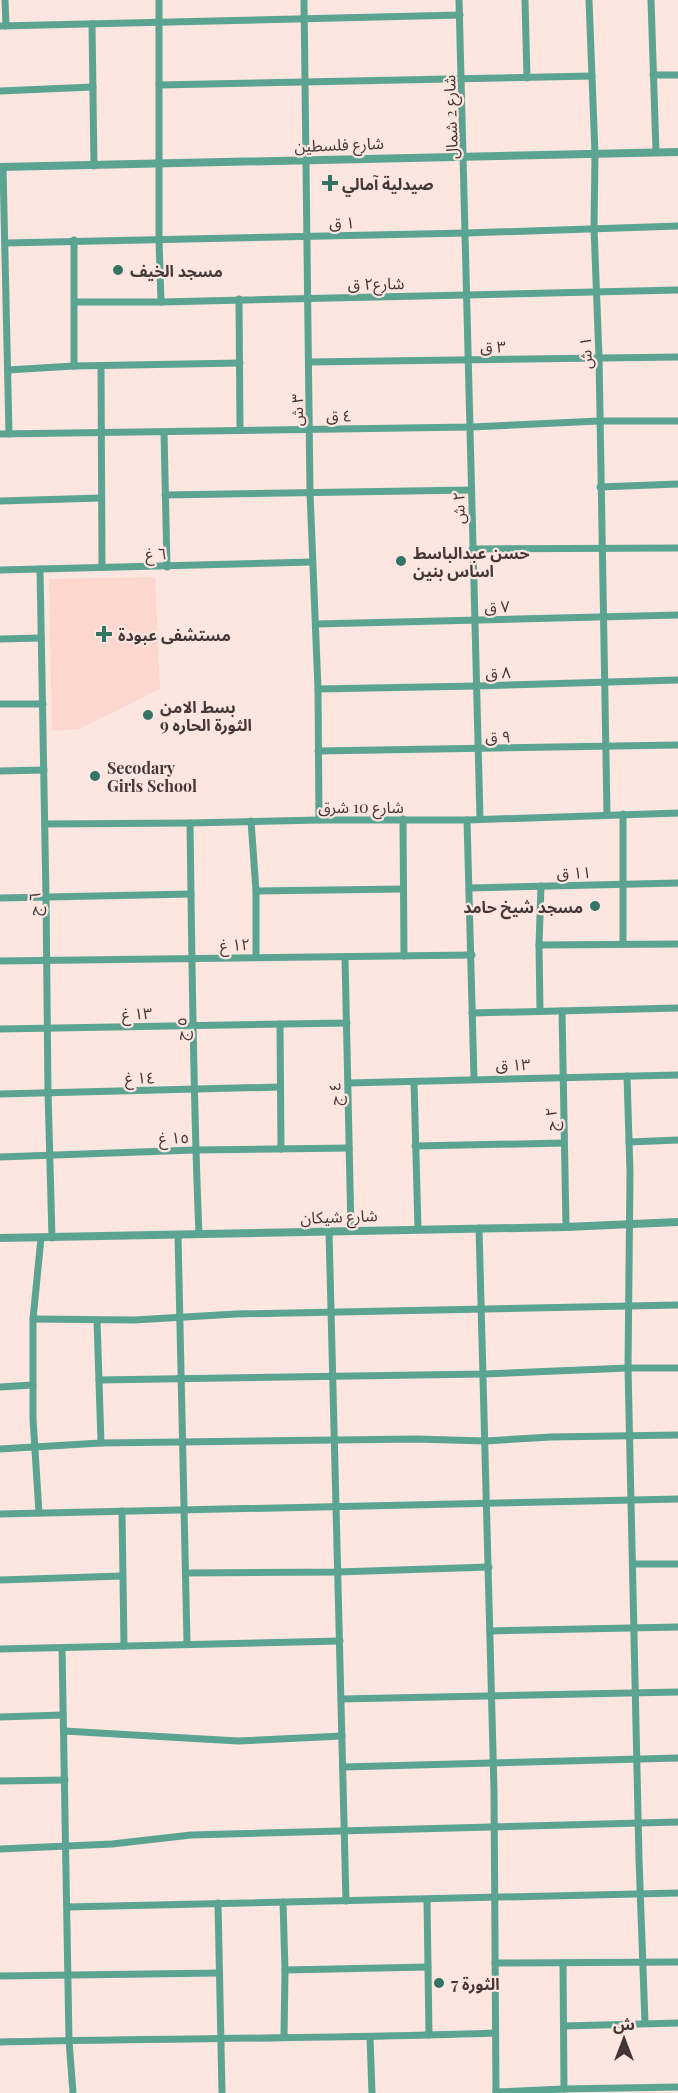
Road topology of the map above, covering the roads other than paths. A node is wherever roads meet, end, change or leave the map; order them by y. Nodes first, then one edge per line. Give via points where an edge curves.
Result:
1 (5, 0) edge
2 (159, 0) edge
3 (304, 0) edge
4 (459, 0) edge
5 (525, 0) edge
6 (589, 0) edge
7 (651, 0) edge
8 (460, 15) junction
9 (304, 19) junction
10 (159, 22) junction
11 (92, 24) junction
12 (3, 26) edge
13 (653, 75) junction
14 (678, 75) edge
15 (592, 76) junction
16 (527, 78) junction
17 (462, 79) junction
18 (304, 82) junction
19 (159, 85) junction
20 (93, 87) junction
21 (0, 91) edge
22 (656, 152) junction
23 (678, 152) edge
24 (595, 154) junction
25 (465, 156) junction
26 (306, 160) junction
27 (159, 164) junction
28 (94, 166) junction
29 (1, 167) edge
30 (678, 226) edge
31 (594, 228) junction
32 (467, 233) junction
33 (307, 236) junction
34 (159, 239) junction
35 (74, 240) junction
36 (6, 243) junction
37 (678, 290) edge
38 (596, 292) junction
39 (468, 295) junction
40 (309, 298) junction
41 (239, 299) junction
42 (75, 302) junction
43 (161, 302) junction
44 (4, 312) edge
45 (599, 357) junction
46 (678, 357) edge
47 (470, 360) junction
48 (309, 362) junction
49 (240, 363) junction
50 (74, 366) junction
51 (101, 366) junction
52 (8, 370) junction
53 (678, 421) edge
54 (599, 422) junction
55 (471, 428) junction
56 (309, 429) junction
57 (240, 430) junction
58 (164, 432) junction
59 (0, 434) edge
60 (9, 434) junction
61 (102, 434) junction
62 (678, 484) edge
63 (600, 487) junction
64 (471, 490) junction
65 (310, 493) junction
66 (165, 495) junction
67 (101, 498) junction
68 (0, 501) edge
69 (678, 548) edge
70 (472, 549) junction
71 (602, 550) junction
72 (312, 562) junction
73 (102, 567) junction
74 (167, 567) junction
75 (40, 569) junction
76 (0, 570) edge
77 (678, 615) edge
78 (603, 616) junction
79 (474, 620) junction
80 (316, 624) junction
81 (41, 638) junction
82 (0, 639) edge
83 (678, 680) edge
84 (605, 682) junction
85 (476, 686) junction
86 (318, 689) junction
87 (0, 704) edge
88 (43, 704) junction
89 (678, 745) edge
90 (607, 747) junction
91 (477, 750) junction
92 (318, 751) junction
93 (44, 770) junction
94 (0, 771) edge
95 (678, 813) edge
96 (623, 814) junction
97 (607, 815) junction
98 (403, 819) junction
99 (480, 819) junction
100 (251, 820) junction
101 (319, 820) junction
102 (467, 820) junction
103 (190, 823) junction
104 (45, 824) junction
105 (678, 883) edge
106 (622, 884) junction
107 (541, 886) junction
108 (470, 888) junction
109 (403, 889) junction
110 (256, 891) junction
111 (191, 894) junction
112 (46, 897) junction
113 (0, 898) edge
114 (623, 944) junction
115 (678, 944) edge
116 (539, 945) junction
117 (472, 955) junction
118 (404, 956) junction
119 (256, 957) junction
120 (345, 957) junction
121 (46, 959) junction
122 (192, 959) junction
123 (0, 961) edge
124 (678, 1008) edge
125 (540, 1011) junction
126 (562, 1011) junction
127 (472, 1013) junction
128 (347, 1023) junction
129 (193, 1024) junction
130 (279, 1024) junction
131 (47, 1028) junction
132 (0, 1029) edge
133 (678, 1075) edge
134 (627, 1076) junction
135 (563, 1077) junction
136 (474, 1078) junction
137 (414, 1082) junction
138 (348, 1083) junction
139 (280, 1087) junction
140 (196, 1090) junction
141 (48, 1092) junction
142 (0, 1094) edge
143 (678, 1140) edge
144 (629, 1142) junction
145 (564, 1143) junction
146 (415, 1146) junction
147 (349, 1148) junction
148 (281, 1149) junction
149 (195, 1150) junction
150 (49, 1154) junction
151 (0, 1157) edge
152 (678, 1222) edge
153 (628, 1224) junction
154 (566, 1227) junction
155 (479, 1228) junction
156 (418, 1229) junction
157 (329, 1231) junction
158 (351, 1231) junction
159 (199, 1234) junction
160 (178, 1235) junction
161 (0, 1238) edge
162 (41, 1238) junction
163 (52, 1238) junction
164 (678, 1305) edge
165 (628, 1306) junction
166 (482, 1310) junction
167 (331, 1312) junction
168 (179, 1317) junction
169 (33, 1319) junction
170 (97, 1320) junction
171 (628, 1368) junction
172 (678, 1368) edge
173 (484, 1374) junction
174 (332, 1376) junction
175 (181, 1377) junction
176 (99, 1380) junction
177 (33, 1385) junction
178 (0, 1387) edge
179 (678, 1435) edge
180 (630, 1436) junction
181 (334, 1440) junction
182 (485, 1440) junction
183 (183, 1442) junction
184 (101, 1443) junction
185 (36, 1446) junction
186 (0, 1449) edge
187 (678, 1499) edge
188 (632, 1500) junction
189 (488, 1504) junction
190 (337, 1507) junction
191 (185, 1509) junction
192 (122, 1511) junction
193 (39, 1513) junction
194 (0, 1514) edge
195 (633, 1564) junction
196 (678, 1564) edge
197 (489, 1567) junction
198 (338, 1572) junction
199 (186, 1573) junction
200 (122, 1576) junction
201 (0, 1580) edge
202 (678, 1627) edge
203 (634, 1628) junction
204 (490, 1630) junction
205 (340, 1641) junction
206 (187, 1644) junction
207 (124, 1646) junction
208 (62, 1648) junction
209 (0, 1649) edge
210 (678, 1692) edge
211 (637, 1694) junction
212 (491, 1695) junction
213 (341, 1699) junction
214 (63, 1714) junction
215 (0, 1717) edge
216 (64, 1731) junction
217 (342, 1736) junction
218 (678, 1758) edge
219 (637, 1759) junction
220 (494, 1762) junction
221 (343, 1767) junction
222 (65, 1780) junction
223 (0, 1781) edge
224 (678, 1821) edge
225 (638, 1822) junction
226 (495, 1827) junction
227 (345, 1830) junction
228 (66, 1847) junction
229 (0, 1849) edge
230 (678, 1893) edge
231 (641, 1894) junction
232 (496, 1897) junction
233 (427, 1900) junction
234 (346, 1901) junction
235 (283, 1902) junction
236 (218, 1903) junction
237 (67, 1907) junction
238 (678, 1962) edge
239 (563, 1963) junction
240 (644, 1963) junction
241 (495, 1964) junction
242 (428, 1966) junction
243 (285, 1970) junction
244 (219, 1973) junction
245 (68, 1974) junction
246 (0, 1976) edge
247 (678, 2023) edge
248 (645, 2024) junction
249 (564, 2026) junction
250 (495, 2033) junction
251 (429, 2035) junction
252 (284, 2037) junction
253 (370, 2037) junction
254 (222, 2038) junction
255 (69, 2040) junction
256 (0, 2042) edge
257 (678, 2087) edge
258 (564, 2089) junction
259 (644, 2091) edge
260 (496, 2092) edge
261 (73, 2093) edge
262 (222, 2093) edge
263 (372, 2093) edge

1 - 12 street
2 - 10 street
3 - 9 street, ٣ ش
4 - 8 street, شارع 2 شمال
5 - 16 street
6 - 15 street
7 - 13 street
8 - 9 street
8 - 17 street, شارع 2 شمال
9 - 10 street
9 - 18 street, ٣ ش
10 - 11 street
10 - 19 street
11 - 12 street
11 - 20 street
13 - 14 street
13 - 22 street
15 - 16 street
15 - 24 street
16 - 17 street
17 - 18 street
17 - 25 street, شارع 2 شمال
18 - 19 street
18 - 26 street, ٣ ش
19 - 27 street
20 - 21 street
20 - 28 street
22 - 23 street, شارع فلسطين
22 - 24 street, شارع فلسطين
24 - 25 street, شارع فلسطين
24 - 31 street, ١ ش
25 - 26 street, شارع فلسطين
25 - 32 street, شارع 2 شمال
26 - 27 street, شارع فلسطين
26 - 33 street, ٣ ش
27 - 28 street, شارع فلسطين
27 - 34 street
28 - 29 street, شارع فلسطين
29 - 36 street
30 - 31 street, ١ ق
31 - 32 street, ١ ق
31 - 38 street, ١ ش
32 - 33 street, ١ ق
32 - 39 street, ٢ ش
33 - 34 street, ١ ق
33 - 40 street, ٣ ش
34 - 35 street, ١ ق
34 - 43 street
35 - 36 street, ١ ق
35 - 42 street
36 - 44 street
37 - 38 street, شارع٢ ق
38 - 39 street, شارع٢ ق
38 - 45 street, ١ ش
39 - 40 street, شارع٢ ق
39 - 47 street, ٢ ش
40 - 41 street, شارع٢ ق
40 - 48 street, ٣ ش
41 - 43 street, شارع٢ ق
41 - 49 street
42 - 43 street, شارع٢ ق
42 - 50 street
44 - 52 street
45 - 46 street, ٣ ق
45 - 47 street, ٣ ق
45 - 54 street, ١ ش
47 - 48 street, ٣ ق
47 - 55 street, ٢ ش
48 - 56 street, ٣ ش
49 - 51 street
49 - 57 street
50 - 51 street
50 - 52 street
51 - 61 street
52 - 60 street
53 - 54 street, ٤ ق
54 - 55 street, ٤ ق
54 - 63 street, ١ ش
55 - 56 street, ٤ ق
55 - 64 street, ٢ ش
56 - 57 street, ٤ ق
56 - 65 street, ٣ ش
57 - 58 street, ٤ ق
58 - 61 street, ٤ ق
58 - 66 street
59 - 60 street, ٤ ق
60 - 61 street, ٤ ق
61 - 67 street
62 - 63 street
63 - 71 street, ١ ش
64 - 65 street
64 - 70 street, ٢ ش
65 - 66 street
65 - 72 street, ٣ ش
66 - 74 street
67 - 68 street
67 - 73 street
69 - 71 street
70 - 71 street
70 - 79 street, ٢ ش
71 - 78 street, ١ ش
72 - 74 street, ٦ غ
72 - 80 street, ٣ ش
73 - 74 street, ٦ غ
73 - 75 street, ٦ غ
75 - 76 street, ٦ غ
75 - 81 street, ٦ ج
77 - 78 street, ٧ ق
78 - 79 street, ٧ ق
78 - 84 street, ١ ش
79 - 80 street, ٧ ق
79 - 85 street, ٢ ش
80 - 86 street, ٣ ش
81 - 82 street
81 - 88 street, ٦ ج
83 - 84 street, ٨ ق
84 - 85 street, ٨ ق
84 - 90 street, ١ ش
85 - 86 street, ٨ ق
85 - 91 street, ٢ ش
86 - 92 street, ٣ ش
87 - 88 street
88 - 93 street, ٦ ج
89 - 90 street, ٩ ق
90 - 91 street, ٩ ق
90 - 97 street, ١ ش
91 - 92 street, ٩ ق
91 - 99 street, ٢ ش
92 - 101 street, ٣ ش
93 - 94 street
93 - 104 street, ٦ ج
95 - 96 street, شارع 10 شرق
96 - 97 street, شارع 10 شرق
96 - 106 street
97 - 99 street, شارع 10 شرق
98 - 101 street, شارع 10 شرق
98 - 102 street, شارع 10 شرق
98 - 109 street
99 - 102 street, شارع 10 شرق
100 - 101 street, شارع 10 شرق
100 - 103 street, شارع 10 شرق
100 - 110 street
102 - 108 street
103 - 104 street, شارع 10 شرق
103 - 111 street, ٥ ج
104 - 112 street, ٦ ج
105 - 106 street, ١١ ق
106 - 107 street, ١١ ق
106 - 114 street
107 - 108 street, ١١ ق
107 - 116 street
108 - 117 street
109 - 110 street
109 - 118 street
110 - 119 street
111 - 112 street
111 - 122 street, ٥ ج
112 - 113 street
112 - 121 street, ٦ ج
114 - 115 street
114 - 116 street
116 - 125 street
117 - 118 street, ١٢ غ
117 - 127 street
118 - 120 street, ١٢ غ
119 - 120 street, ١٢ غ
119 - 122 street, ١٢ غ
120 - 128 street, ٤ ج
121 - 122 street, ١٢ غ
121 - 123 street, ١٢ غ
121 - 131 street, ٦ ج
122 - 129 street, ٥ ج
124 - 126 street
125 - 126 street
125 - 127 street
126 - 135 street, ٢ ج
127 - 136 street
128 - 130 street, ١٣ غ
128 - 138 street, ٤ ج
129 - 130 street, ١٣ غ
129 - 131 street, ١٣ غ
129 - 140 street, ٥ ج
130 - 139 street
131 - 132 street, ١٣ غ
131 - 141 street, ٦ ج
133 - 134 street, ١٣ ق
134 - 135 street, ١٣ ق
134 - 144 street
135 - 136 street, ١٣ ق
135 - 145 street, ٢ ج
136 - 137 street, ١٣ ق
137 - 138 street, ١٣ ق
137 - 146 street
138 - 147 street, ٤ ج
139 - 140 street, ١٤ غ
139 - 148 street
140 - 141 street, ١٤ غ
140 - 149 street, ٥ ج
141 - 142 street, ١٤ غ
141 - 150 street, ٦ ج
143 - 144 street
144 - 153 street
145 - 146 street
145 - 154 street, ٢ ج
146 - 156 street
147 - 148 street, ١٥ غ
147 - 158 street, ٤ ج
148 - 149 street, ١٥ غ
149 - 150 street, ١٥ غ
149 - 159 street, ٥ ج
150 - 151 street, ١٥ غ
150 - 163 street, ٦ ج
152 - 153 street, شارع شيكان
153 - 154 street, شارع شيكان
153 - 165 street
154 - 155 street, شارع شيكان
155 - 156 street, شارع شيكان
155 - 166 street
156 - 158 street, شارع شيكان
157 - 158 street, شارع شيكان
157 - 159 street, شارع شيكان
157 - 167 street
159 - 160 street, شارع شيكان
160 - 163 street, شارع شيكان
160 - 168 street
161 - 162 street, شارع شيكان
162 - 163 street, شارع شيكان
162 - 169 street
164 - 165 street
165 - 166 street
165 - 171 street
166 - 167 street
166 - 173 street
167 - 168 street
167 - 174 street
168 - 170 street
168 - 175 street
169 - 170 street
169 - 177 street
170 - 176 street
171 - 172 street
171 - 173 street
171 - 180 street
173 - 174 street
173 - 182 street
174 - 175 street
174 - 181 street
175 - 176 street
175 - 183 street
176 - 184 street
177 - 178 street
177 - 185 street
179 - 180 street
180 - 182 street
180 - 188 street
181 - 182 street
181 - 183 street
181 - 190 street
182 - 189 street
183 - 184 street
183 - 191 street
184 - 185 street
185 - 186 street
185 - 193 street
187 - 188 street
188 - 189 street
188 - 195 street
189 - 190 street
189 - 197 street
190 - 191 street
190 - 198 street
191 - 192 street
191 - 199 street
192 - 193 street
192 - 200 street
193 - 194 street
195 - 196 street
195 - 203 street
197 - 198 street
197 - 204 street
198 - 199 street
198 - 205 street
199 - 206 street
200 - 201 street
200 - 207 street
202 - 203 street
203 - 204 street
203 - 211 street
204 - 212 street
205 - 206 street
205 - 213 street
206 - 207 street
207 - 208 street
208 - 209 street
208 - 214 street
210 - 211 street
211 - 212 street
211 - 219 street
212 - 213 street
212 - 220 street
213 - 217 street
214 - 215 street
214 - 216 street
216 - 217 street via 238,1741
216 - 222 street
217 - 221 street
218 - 219 street
219 - 220 street
219 - 225 street
220 - 221 street
220 - 226 street
221 - 227 street
222 - 223 street
222 - 228 street
224 - 225 street
225 - 226 street
225 - 231 street
226 - 227 street
226 - 232 street
227 - 228 street via 190,1835
227 - 234 street
228 - 229 street
228 - 237 street
230 - 231 street
231 - 232 street
231 - 240 street
232 - 233 street
232 - 241 street
233 - 234 street
233 - 242 street
234 - 235 street
235 - 236 street
235 - 243 street
236 - 237 street
236 - 244 street
237 - 245 street
238 - 240 street
239 - 240 street
239 - 241 street
239 - 249 street
240 - 248 street
241 - 250 street
242 - 243 street
242 - 251 street
243 - 252 street
244 - 245 street
244 - 254 street
245 - 246 street
245 - 255 street
247 - 248 street
248 - 249 street
249 - 258 street
250 - 251 street
250 - 260 street
251 - 253 street
252 - 253 street
252 - 254 street
253 - 263 street
254 - 255 street
254 - 262 street
255 - 256 street
255 - 261 street
257 - 259 street
258 - 259 street
258 - 260 street

